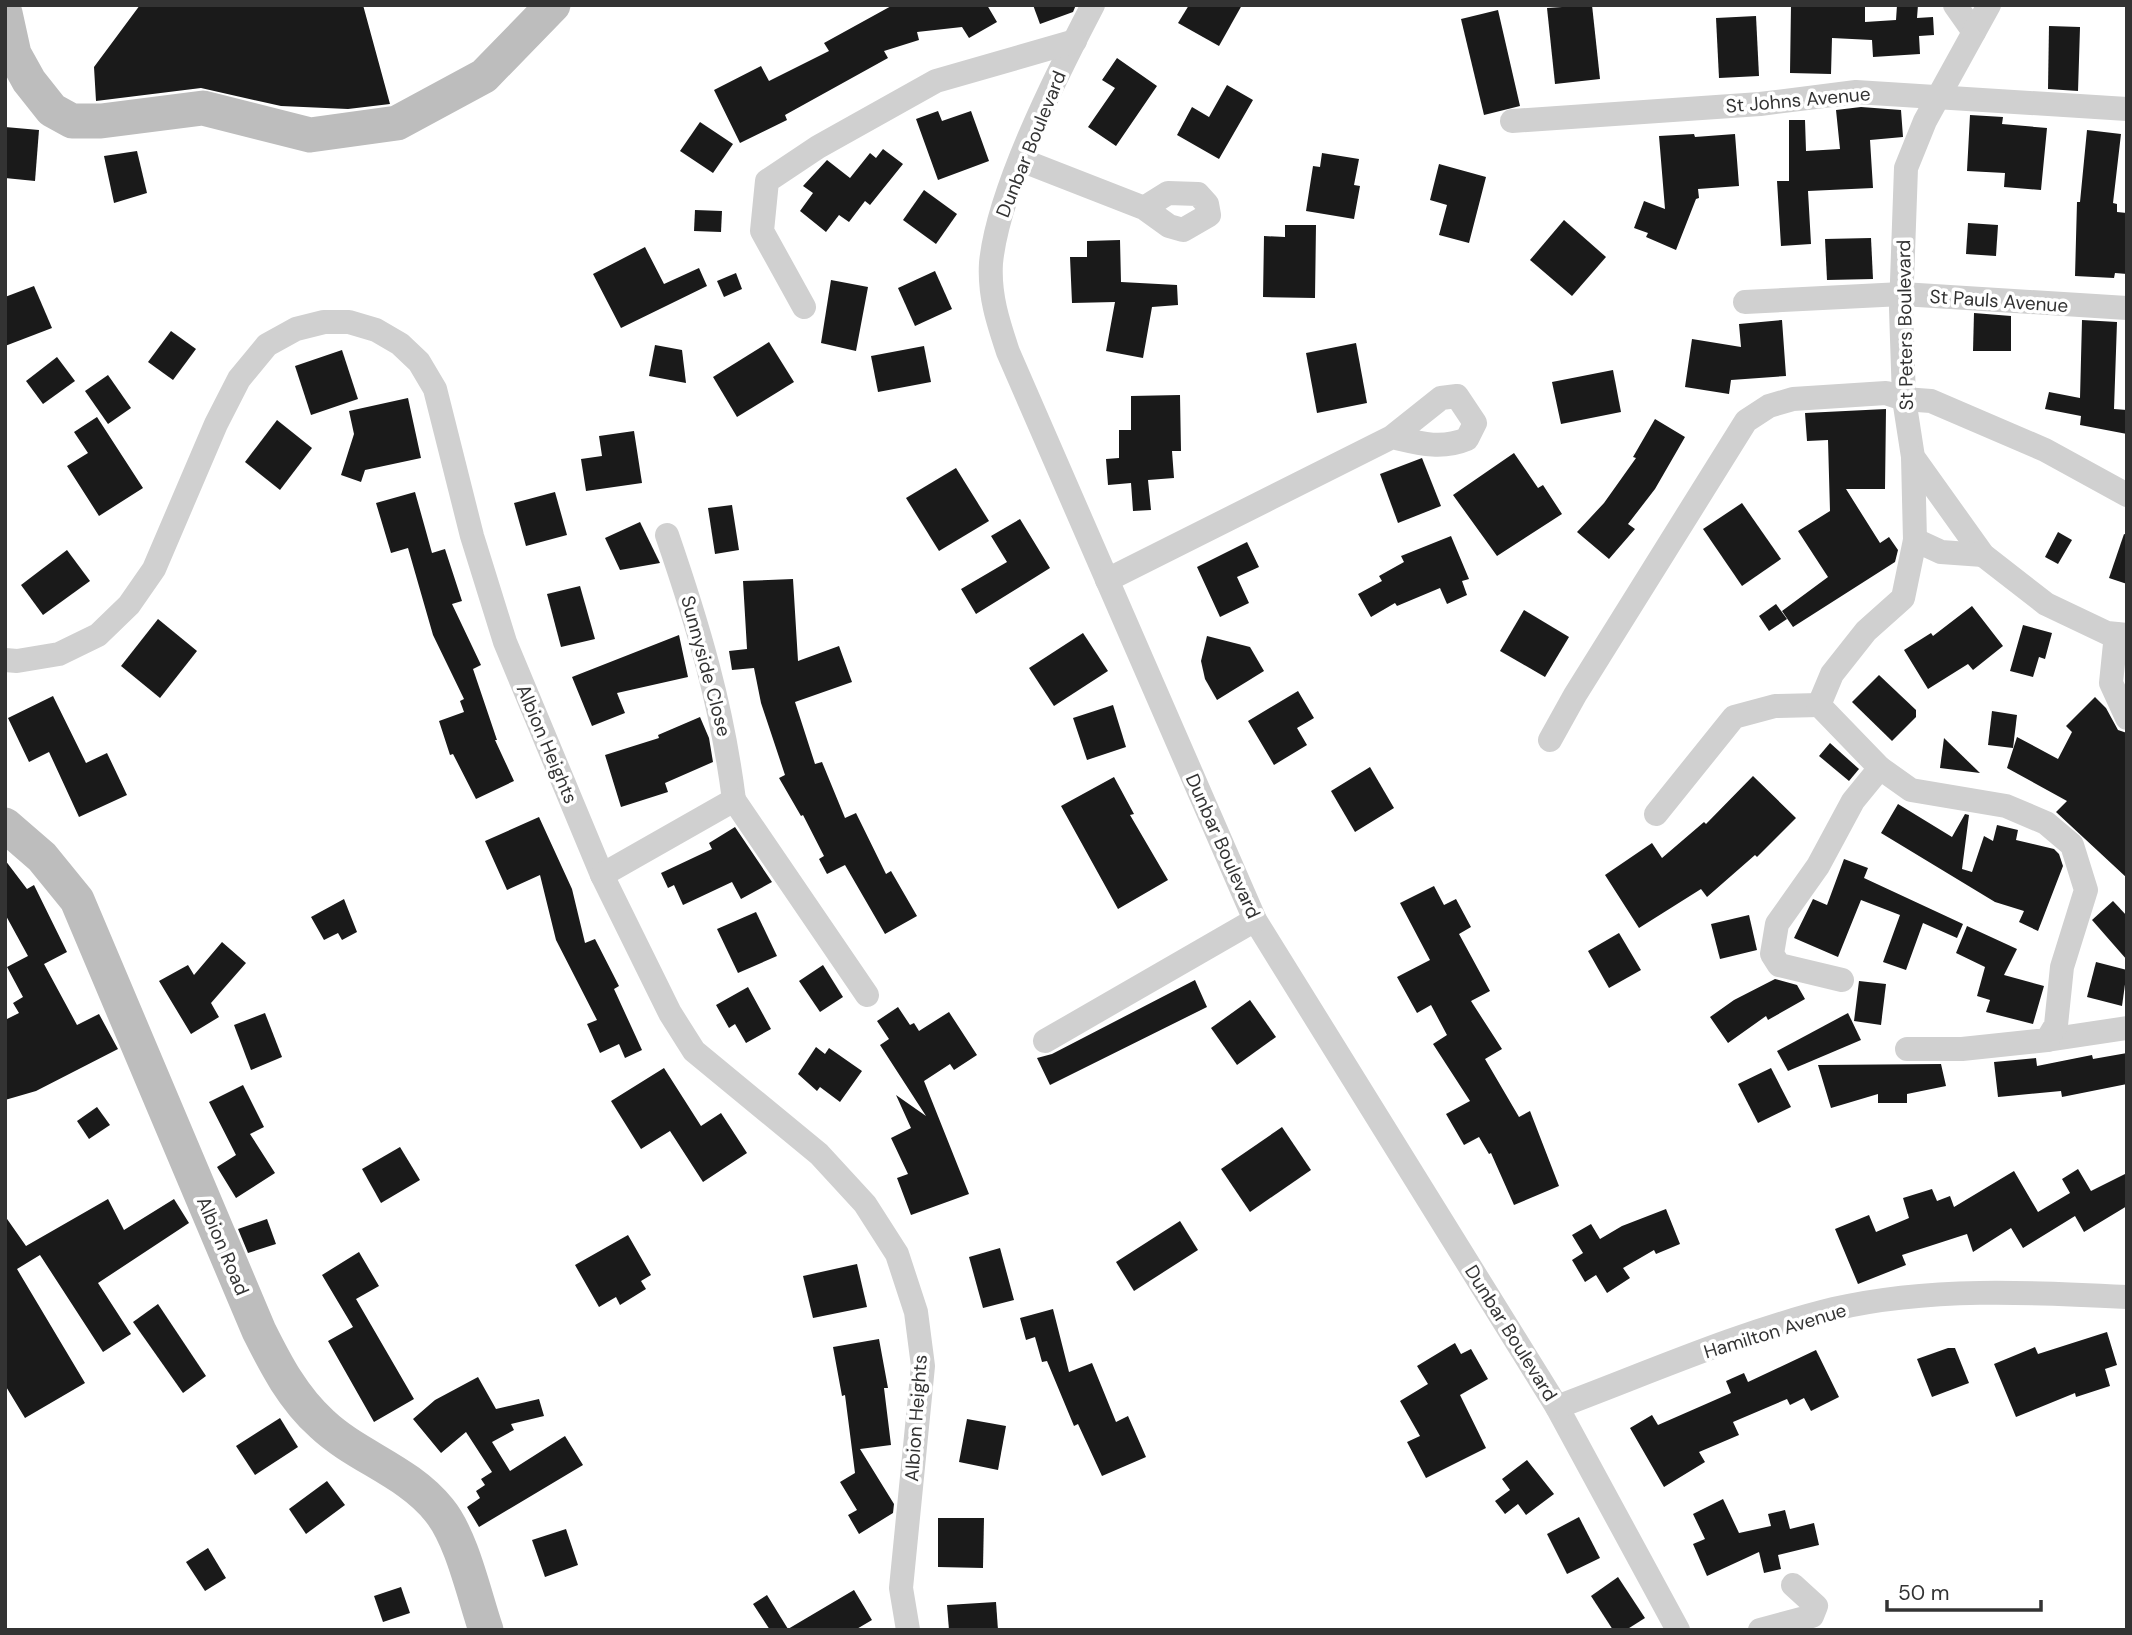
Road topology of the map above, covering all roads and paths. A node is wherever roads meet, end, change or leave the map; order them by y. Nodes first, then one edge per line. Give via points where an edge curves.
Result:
1 (553, 5) edge
2 (1093, 5) edge
3 (1955, 5) edge
4 (1989, 6) edge
5 (5, 13) edge
6 (1974, 32) junction
7 (1074, 41) junction
8 (1938, 95) junction
9 (2127, 109) edge
10 (1512, 121) dead end
11 (1021, 160) junction
12 (1144, 208) dead end
13 (1902, 294) junction
14 (1745, 302) dead end
15 (804, 307) dead end
16 (2127, 308) edge
17 (1904, 399) junction
18 (1392, 437) dead end
19 (1913, 457) junction
20 (2127, 495) edge
21 (667, 535) dead end
22 (1915, 540) junction
23 (1983, 555) junction
24 (1107, 580) junction
25 (2121, 635) edge
26 (5, 660) edge
27 (1819, 705) junction
28 (2127, 718) edge
29 (1550, 740) dead end
30 (1880, 768) junction
31 (734, 800) junction
32 (1656, 814) dead end
33 (5, 825) edge
34 (602, 875) junction
35 (1255, 920) junction
36 (1842, 980) dead end
37 (867, 995) dead end
38 (2127, 1028) edge
39 (2047, 1040) junction
40 (1045, 1041) dead end
41 (1907, 1049) dead end
42 (2127, 1297) edge
43 (1558, 1407) junction
44 (1793, 1585) dead end
45 (486, 1630) edge
46 (908, 1630) edge
47 (1678, 1630) edge
48 (1760, 1630) edge

1 - 5 street via 484,76 397,123 310,135 203,108 72,121 52,110 29,81 14,54
2 - 7 street, Dunbar Boulevard
3 - 6 street
4 - 6 street, St Peters Boulevard
6 - 8 street, St Peters Boulevard
7 - 11 street, Dunbar Boulevard
7 - 15 street via 936,81 818,146 767,181 762,231
8 - 9 street, St Johns Avenue via 2024,105
8 - 10 street, St Johns Avenue via 1856,92 1760,104
8 - 13 street, St Peters Boulevard via 1906,168
11 - 12 street
11 - 24 street, Dunbar Boulevard via 999,222 991,264 993,308
13 - 14 street, St Pauls Avenue
13 - 16 street, St Pauls Avenue
13 - 17 street, St Peters Boulevard
17 - 19 street, St Peters Boulevard
17 - 20 street via 1931,401 1959,412 2045,450
17 - 29 street via 1886,394 1793,399 1769,406 1746,421
18 - 24 street
19 - 22 street
19 - 23 street, St Peters Boulevard
21 - 31 street, Sunnyside Close via 696,620 725,731
22 - 23 street via 1941,552
22 - 27 street via 1903,598 1866,631 1832,674
23 - 25 street, St Peters Boulevard via 2046,604
24 - 35 street, Dunbar Boulevard
25 - 28 street via 2111,683
26 - 34 street, Albion Heights via 60,654 98,635 129,605 154,569 216,424 240,379 267,345 296,328 324,322 349,322 376,330 419,362 435,389 472,536 505,642
27 - 30 street
27 - 32 street via 1775,706 1734,718
30 - 36 street via 1853,802 1818,866 1777,925 1772,954 1779,965
30 - 39 street via 1911,790 2006,806 2046,823 2072,845 2086,890 2062,967 2056,1025
31 - 34 street
31 - 37 street, Sunnyside Close
33 - 45 street, Albion Road via 42,857 77,900 259,1331 285,1382 323,1425 422,1491 441,1511
34 - 46 street, Albion Heights via 670,1013 694,1051 819,1154 865,1204 897,1254 916,1312 923,1366 901,1588
35 - 40 street
35 - 43 street, Dunbar Boulevard
38 - 39 street
39 - 41 street via 1962,1049
42 - 43 street, Hamilton Avenue via 2047,1293 1915,1297 1835,1309 1728,1343
43 - 47 street, Dunbar Boulevard
44 - 48 street via 1816,1606 1812,1616

